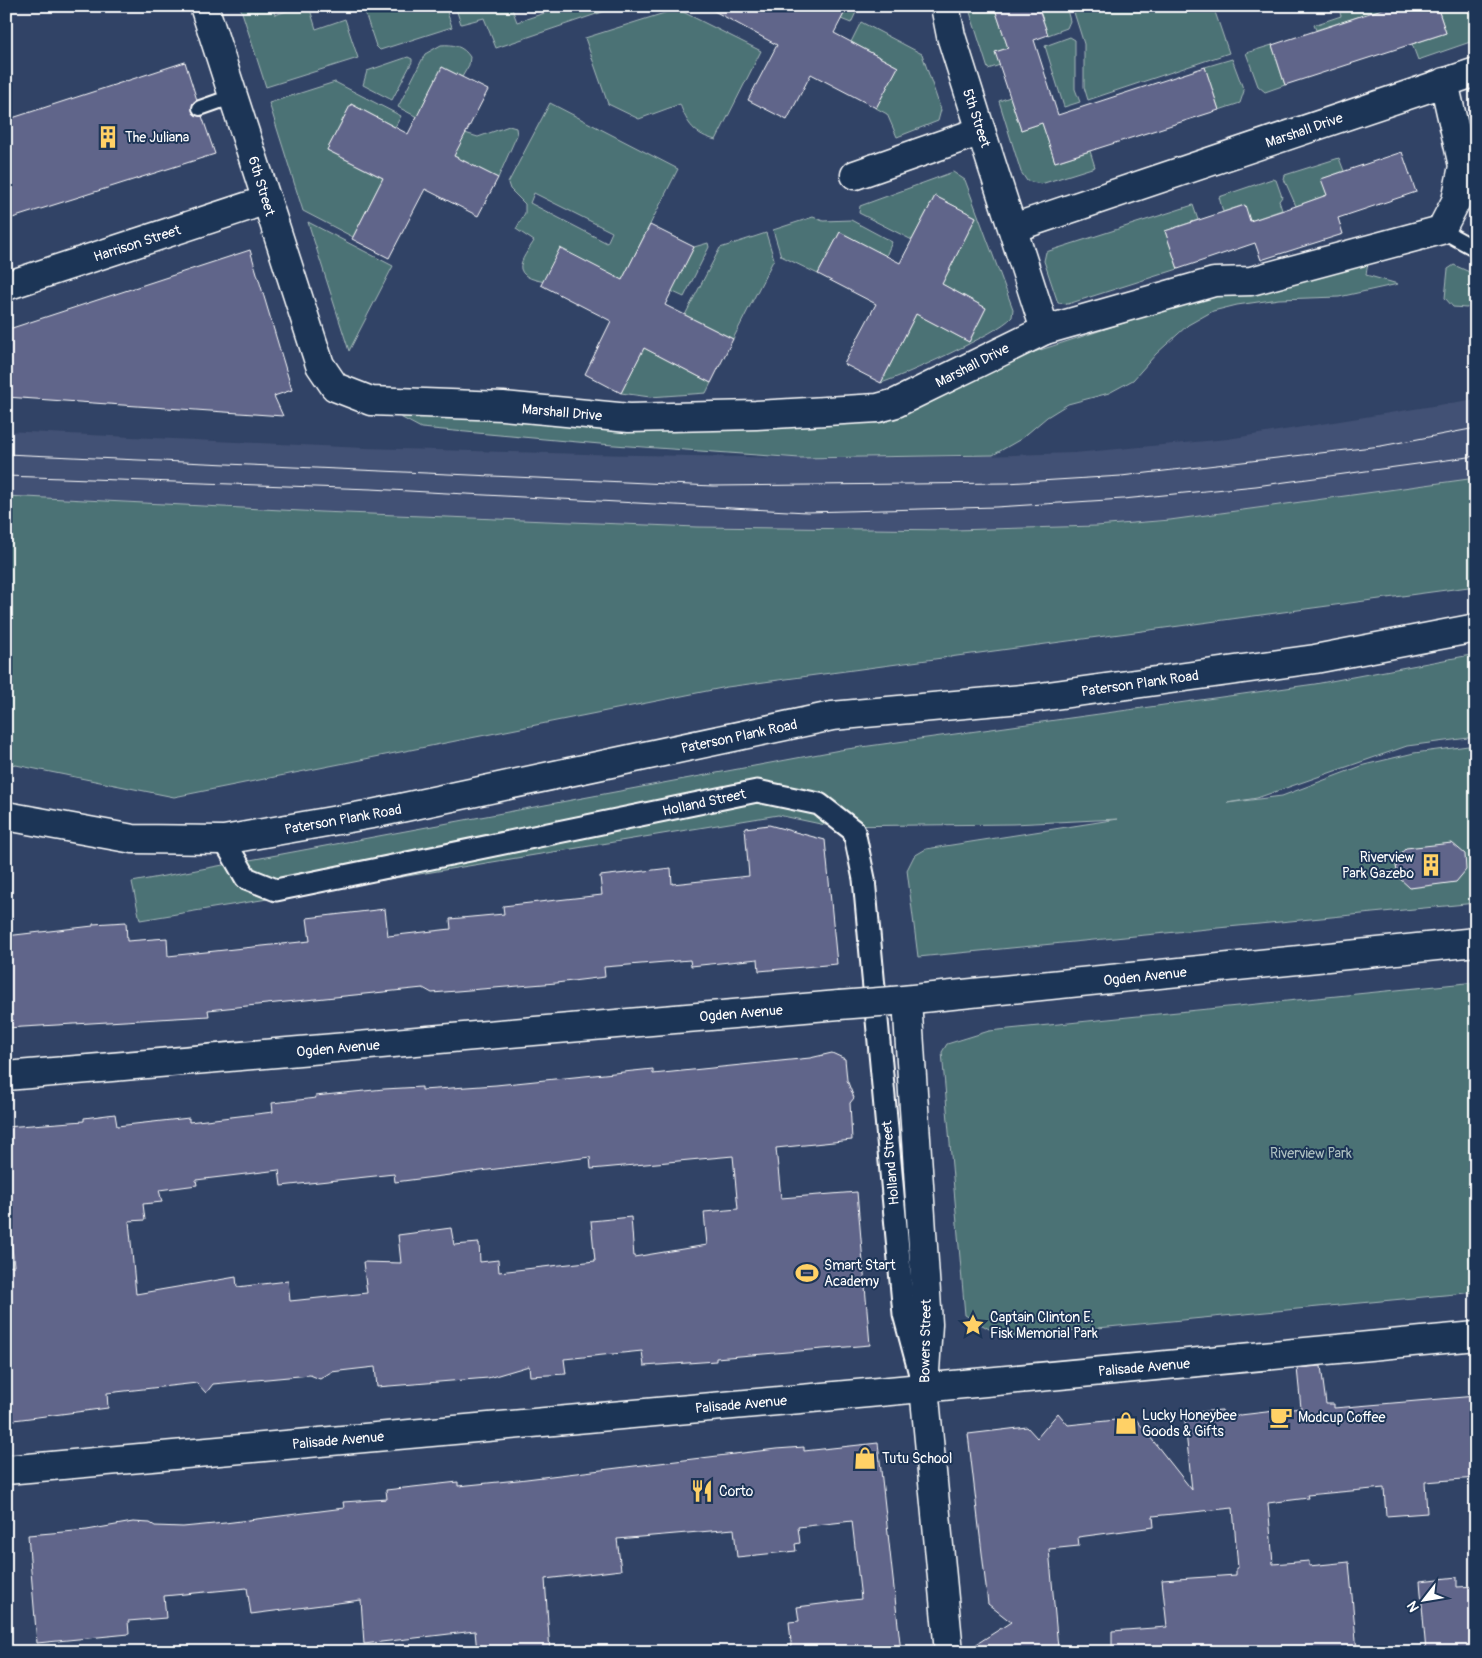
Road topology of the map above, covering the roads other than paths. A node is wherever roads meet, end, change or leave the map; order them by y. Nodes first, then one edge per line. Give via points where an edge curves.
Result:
1 (204, 6) edge
2 (945, 6) edge
3 (1476, 72) edge
4 (1444, 82) junction
5 (234, 96) junction
6 (200, 108) dead end
7 (980, 131) junction
8 (855, 176) dead end
9 (267, 200) junction
10 (1013, 228) junction
11 (1441, 230) junction
12 (1476, 249) edge
13 (6, 286) edge
14 (1045, 330) junction
15 (320, 365) joint
16 (1476, 628) edge
17 (6, 816) edge
18 (224, 840) junction
19 (1476, 942) edge
20 (900, 1001) junction
21 (6, 1076) edge
22 (1476, 1336) edge
23 (924, 1387) junction
24 (6, 1470) edge
25 (949, 1652) edge

1 - 5 street, 6th Street
2 - 7 street, 5th Street
3 - 4 street, Marshall Drive
4 - 10 street, Marshall Drive
4 - 11 street via 1462,166 1456,201
5 - 6 lane
5 - 9 street, 6th Street
7 - 8 street
7 - 10 street, 5th Street
9 - 13 street, Harrison Street
9 - 15 street, 6th Street
10 - 14 street
11 - 12 lane
11 - 14 street, Marshall Drive via 1251,281 1214,282
14 - 15 street, Marshall Drive via 896,403 878,408 756,415 629,418 503,406 371,400 334,387
16 - 18 street, Paterson Plank Road via 1314,659 1043,697 832,716 372,814
17 - 18 street, Paterson Plank Road via 133,839
18 - 23 street, Holland Street via 246,878 276,890 756,791 819,804 854,831 864,879 904,1314
19 - 20 street, Ogden Avenue
20 - 21 street, Ogden Avenue, bridge
20 - 23 street, Bowers Street via 928,1324
22 - 23 street, Palisade Avenue
23 - 24 street, Palisade Avenue
23 - 25 street, Bowers Street

